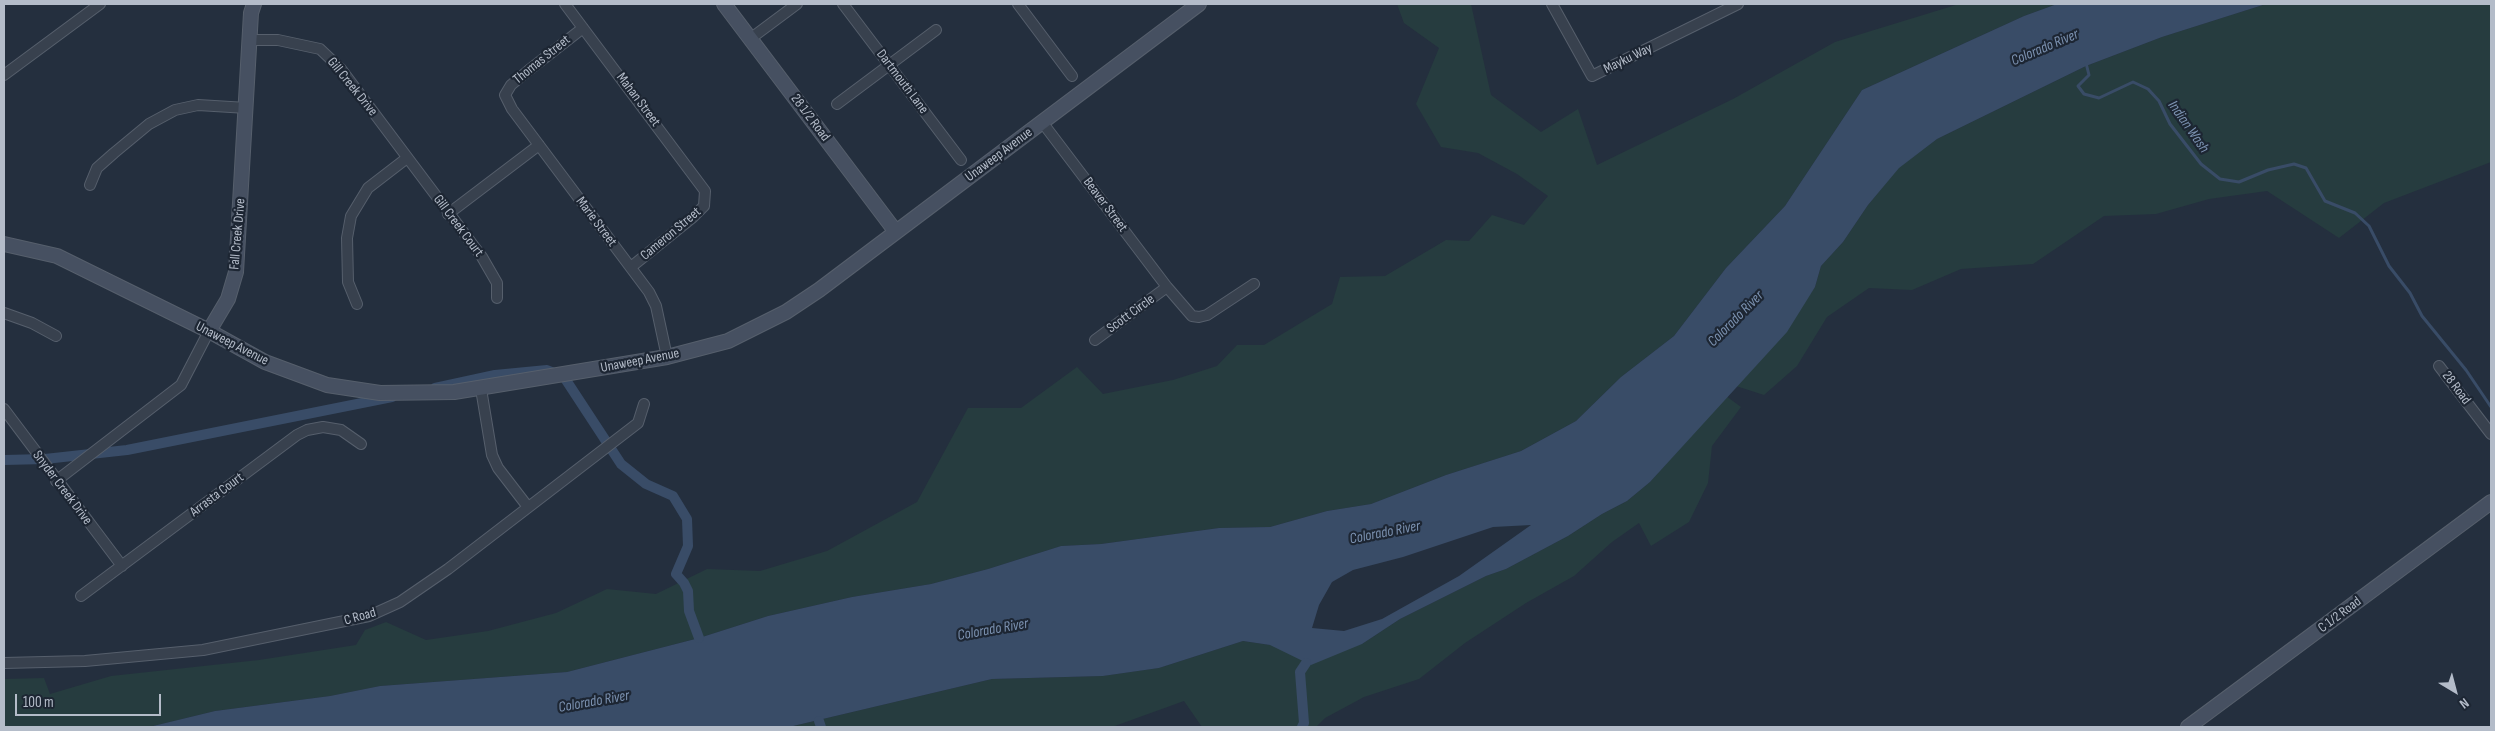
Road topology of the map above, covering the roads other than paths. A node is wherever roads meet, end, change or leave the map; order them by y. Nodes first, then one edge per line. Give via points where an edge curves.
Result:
1 (100, 4) edge
2 (254, 4) edge
3 (565, 4) edge
4 (724, 4) edge
5 (797, 4) edge
6 (843, 4) edge
7 (1018, 4) edge
8 (1199, 4) edge
9 (1552, 4) edge
10 (1738, 4) edge
11 (583, 28) junction
12 (936, 30) dead end
13 (750, 39) junction
14 (251, 40) junction
15 (889, 65) junction
16 (4, 75) edge
17 (1072, 76) dead end
18 (505, 96) joint
19 (837, 104) dead end
20 (247, 108) junction
21 (1042, 122) junction
22 (539, 145) junction
23 (407, 158) junction
24 (961, 160) dead end
25 (90, 185) dead end
26 (706, 198) joint
27 (448, 214) junction
28 (896, 232) junction
29 (4, 244) edge
30 (631, 267) junction
31 (1254, 284) dead end
32 (1167, 288) junction
33 (497, 298) dead end
34 (357, 304) dead end
35 (5, 316) edge
36 (209, 331) junction
37 (56, 336) dead end
38 (1095, 340) dead end
39 (667, 357) junction
40 (2439, 366) dead end
41 (481, 389) junction
42 (644, 404) dead end
43 (4, 408) edge
44 (2491, 434) edge
45 (360, 444) dead end
46 (56, 481) junction
47 (2491, 502) edge
48 (528, 507) junction
49 (122, 566) junction
50 (81, 596) dead end
51 (4, 663) edge
52 (2188, 727) edge

1 - 16 street
2 - 14 main road, Fall Creek Drive
3 - 11 street, Mahan Street
4 - 13 main road, 28 1/2 Road
5 - 13 street
6 - 15 street, Dartmouth Lane
7 - 17 street
8 - 21 main road, Unaweep Avenue
9 - 10 street, Mayku Way via 1592,76
11 - 18 street, Thomas Street via 528,70 511,85
11 - 26 street, Mahan Street via 705,191
12 - 15 street
13 - 28 main road, 28 1/2 Road
14 - 20 main road, Fall Creek Drive
14 - 23 street, Gill Creek Drive via 278,40 320,49 341,69
15 - 19 street
15 - 24 street, Dartmouth Lane
18 - 22 street, Marie Street
20 - 25 street via 198,104 175,110 149,124 114,152 97,168
20 - 36 main road, Fall Creek Drive via 236,272 228,299
21 - 28 main road, Unaweep Avenue
21 - 32 street, Beaver Street
22 - 27 street
22 - 30 street, Marie Street
23 - 27 street, Gill Creek Court
23 - 34 street via 368,188 351,216 347,238 348,282
26 - 30 street, Cameron Street via 704,206 693,218
27 - 33 street, Gill Creek Court via 482,257 497,283
28 - 39 main road, Unaweep Avenue via 786,312 728,340
29 - 36 main road, Unaweep Avenue via 57,256
30 - 39 street, Marie Street via 656,306
31 - 32 street, Beaver Street via 1199,317 1188,312
32 - 38 street, Scott Circle
35 - 37 street via 32,323
36 - 41 main road, Unaweep Avenue via 265,362 327,385 380,393
36 - 46 street, Fall Creek Drive via 181,385
39 - 41 main road, Unaweep Avenue
40 - 44 street, 28 Road
41 - 48 street via 492,455
42 - 48 street, C Road via 638,423
43 - 46 street, Snyder Creek Drive
45 - 49 street, Arrasta Court via 341,430 323,427 297,435
46 - 49 street, Snyder Creek Drive
47 - 52 main road, C 1/2 Road
48 - 51 street, C Road via 440,575 400,602 369,616 203,650 86,661
49 - 50 street, Arrasta Court

